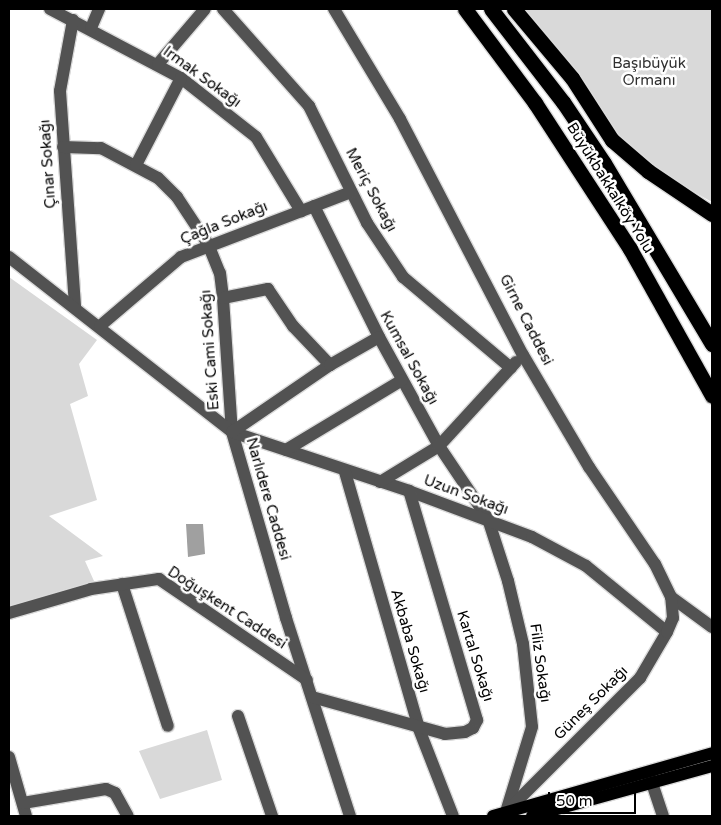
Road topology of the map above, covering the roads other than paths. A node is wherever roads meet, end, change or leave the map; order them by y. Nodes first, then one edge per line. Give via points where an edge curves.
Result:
1 (50, 9) edge
2 (98, 9) edge
3 (205, 9) edge
4 (223, 9) edge
5 (334, 9) edge
6 (464, 9) edge
7 (491, 9) edge
8 (514, 9) edge
9 (73, 20) junction
10 (91, 28) junction
11 (158, 64) junction
12 (181, 78) junction
13 (63, 147) junction
14 (136, 165) junction
15 (351, 192) junction
16 (314, 206) junction
17 (301, 211) junction
18 (712, 214) edge
19 (208, 244) junction
20 (9, 257) edge
21 (223, 298) junction
22 (75, 307) junction
23 (100, 326) junction
24 (378, 338) junction
25 (712, 344) edge
26 (523, 355) junction
27 (330, 366) junction
28 (511, 368) junction
29 (402, 380) junction
30 (712, 396) edge
31 (232, 432) junction
32 (439, 446) junction
33 (286, 450) junction
34 (345, 472) junction
35 (380, 482) junction
36 (409, 491) junction
37 (488, 519) junction
38 (122, 584) junction
39 (671, 597) junction
40 (9, 613) edge
41 (712, 628) edge
42 (667, 632) junction
43 (306, 680) junction
44 (312, 697) junction
45 (238, 716) dead end
46 (168, 726) dead end
47 (418, 729) junction
48 (712, 753) edge
49 (9, 757) edge
50 (712, 766) edge
51 (651, 778) junction
52 (23, 804) junction
53 (505, 814) edge
54 (26, 816) edge
55 (128, 816) edge
56 (272, 816) edge
57 (350, 816) edge
58 (453, 816) edge
59 (492, 816) edge
60 (532, 816) edge
61 (664, 816) edge

1 - 9 street, Irmak Sokağı
2 - 10 street
3 - 11 street
4 - 15 street, Meriç Sokağı via 308,106
5 - 26 street, Girne Caddesi via 443,196
6 - 30 highway, Büyükbakkalköy Yolu via 535,103 624,241
7 - 25 highway, Büyükbakkalköy Yolu via 522,46 604,163
8 - 18 highway via 572,78 612,140 648,171
9 - 10 street, Irmak Sokağı
9 - 13 street, Çınar Sokağı via 60,91
10 - 11 street, Irmak Sokağı
11 - 12 street, Irmak Sokağı
12 - 14 street
12 - 17 street, Irmak Sokağı via 256,137
13 - 14 street, Eski Cami Sokağı via 101,148
13 - 22 street, Çınar Sokağı
14 - 19 street, Eski Cami Sokağı via 158,178 177,197
15 - 16 street, Çağla Sokağı
15 - 28 street, Meriç Sokağı via 402,277
16 - 17 street, Çağla Sokağı
16 - 24 street, Kumsal Sokağı
17 - 19 street, Çağla Sokağı
19 - 21 street, Eski Cami Sokağı via 220,273
19 - 23 street, Çağla Sokağı via 181,257
20 - 22 street, Narlıdere Caddesi
21 - 27 street via 268,289 293,326
21 - 31 street, Eski Cami Sokağı
22 - 23 street, Narlıdere Caddesi
23 - 31 street, Narlıdere Caddesi
24 - 27 street
24 - 29 street, Kumsal Sokağı
26 - 28 street
26 - 39 street, Girne Caddesi via 589,467 655,564
27 - 31 street
28 - 32 street
29 - 32 street, Kumsal Sokağı
29 - 33 street
31 - 33 street, Uzun Sokağı
31 - 43 street, Narlıdere Caddesi
32 - 35 street
32 - 37 street, Kumsal Sokağı
33 - 34 street, Uzun Sokağı
34 - 35 street, Uzun Sokağı
34 - 47 street, Akbaba Sokağı
35 - 36 street, Uzun Sokağı
36 - 37 street, Uzun Sokağı
36 - 47 street, Kartal Sokağı via 477,720 473,728 465,732 445,734
37 - 42 street, Uzun Sokağı via 532,537 586,566
37 - 53 street, Filiz Sokağı via 508,581 523,644 532,727
38 - 40 street, Doğuşkent Caddesi via 91,589
38 - 43 street, Doğuşkent Caddesi via 159,579
38 - 46 street
39 - 41 street, Girne Caddesi
39 - 42 street, Güneş Sokağı via 673,618
42 - 53 street, Güneş Sokağı via 640,678
43 - 44 street, Narlıdere Caddesi
44 - 47 street, Kartal Sokağı
44 - 57 street, Narlıdere Caddesi
45 - 56 street
47 - 58 street, Akbaba Sokağı
48 - 51 main road
49 - 52 street
50 - 51 main road
51 - 53 main road
51 - 60 main road
51 - 61 street
52 - 54 street
52 - 55 street via 106,789 116,793
53 - 59 main road

